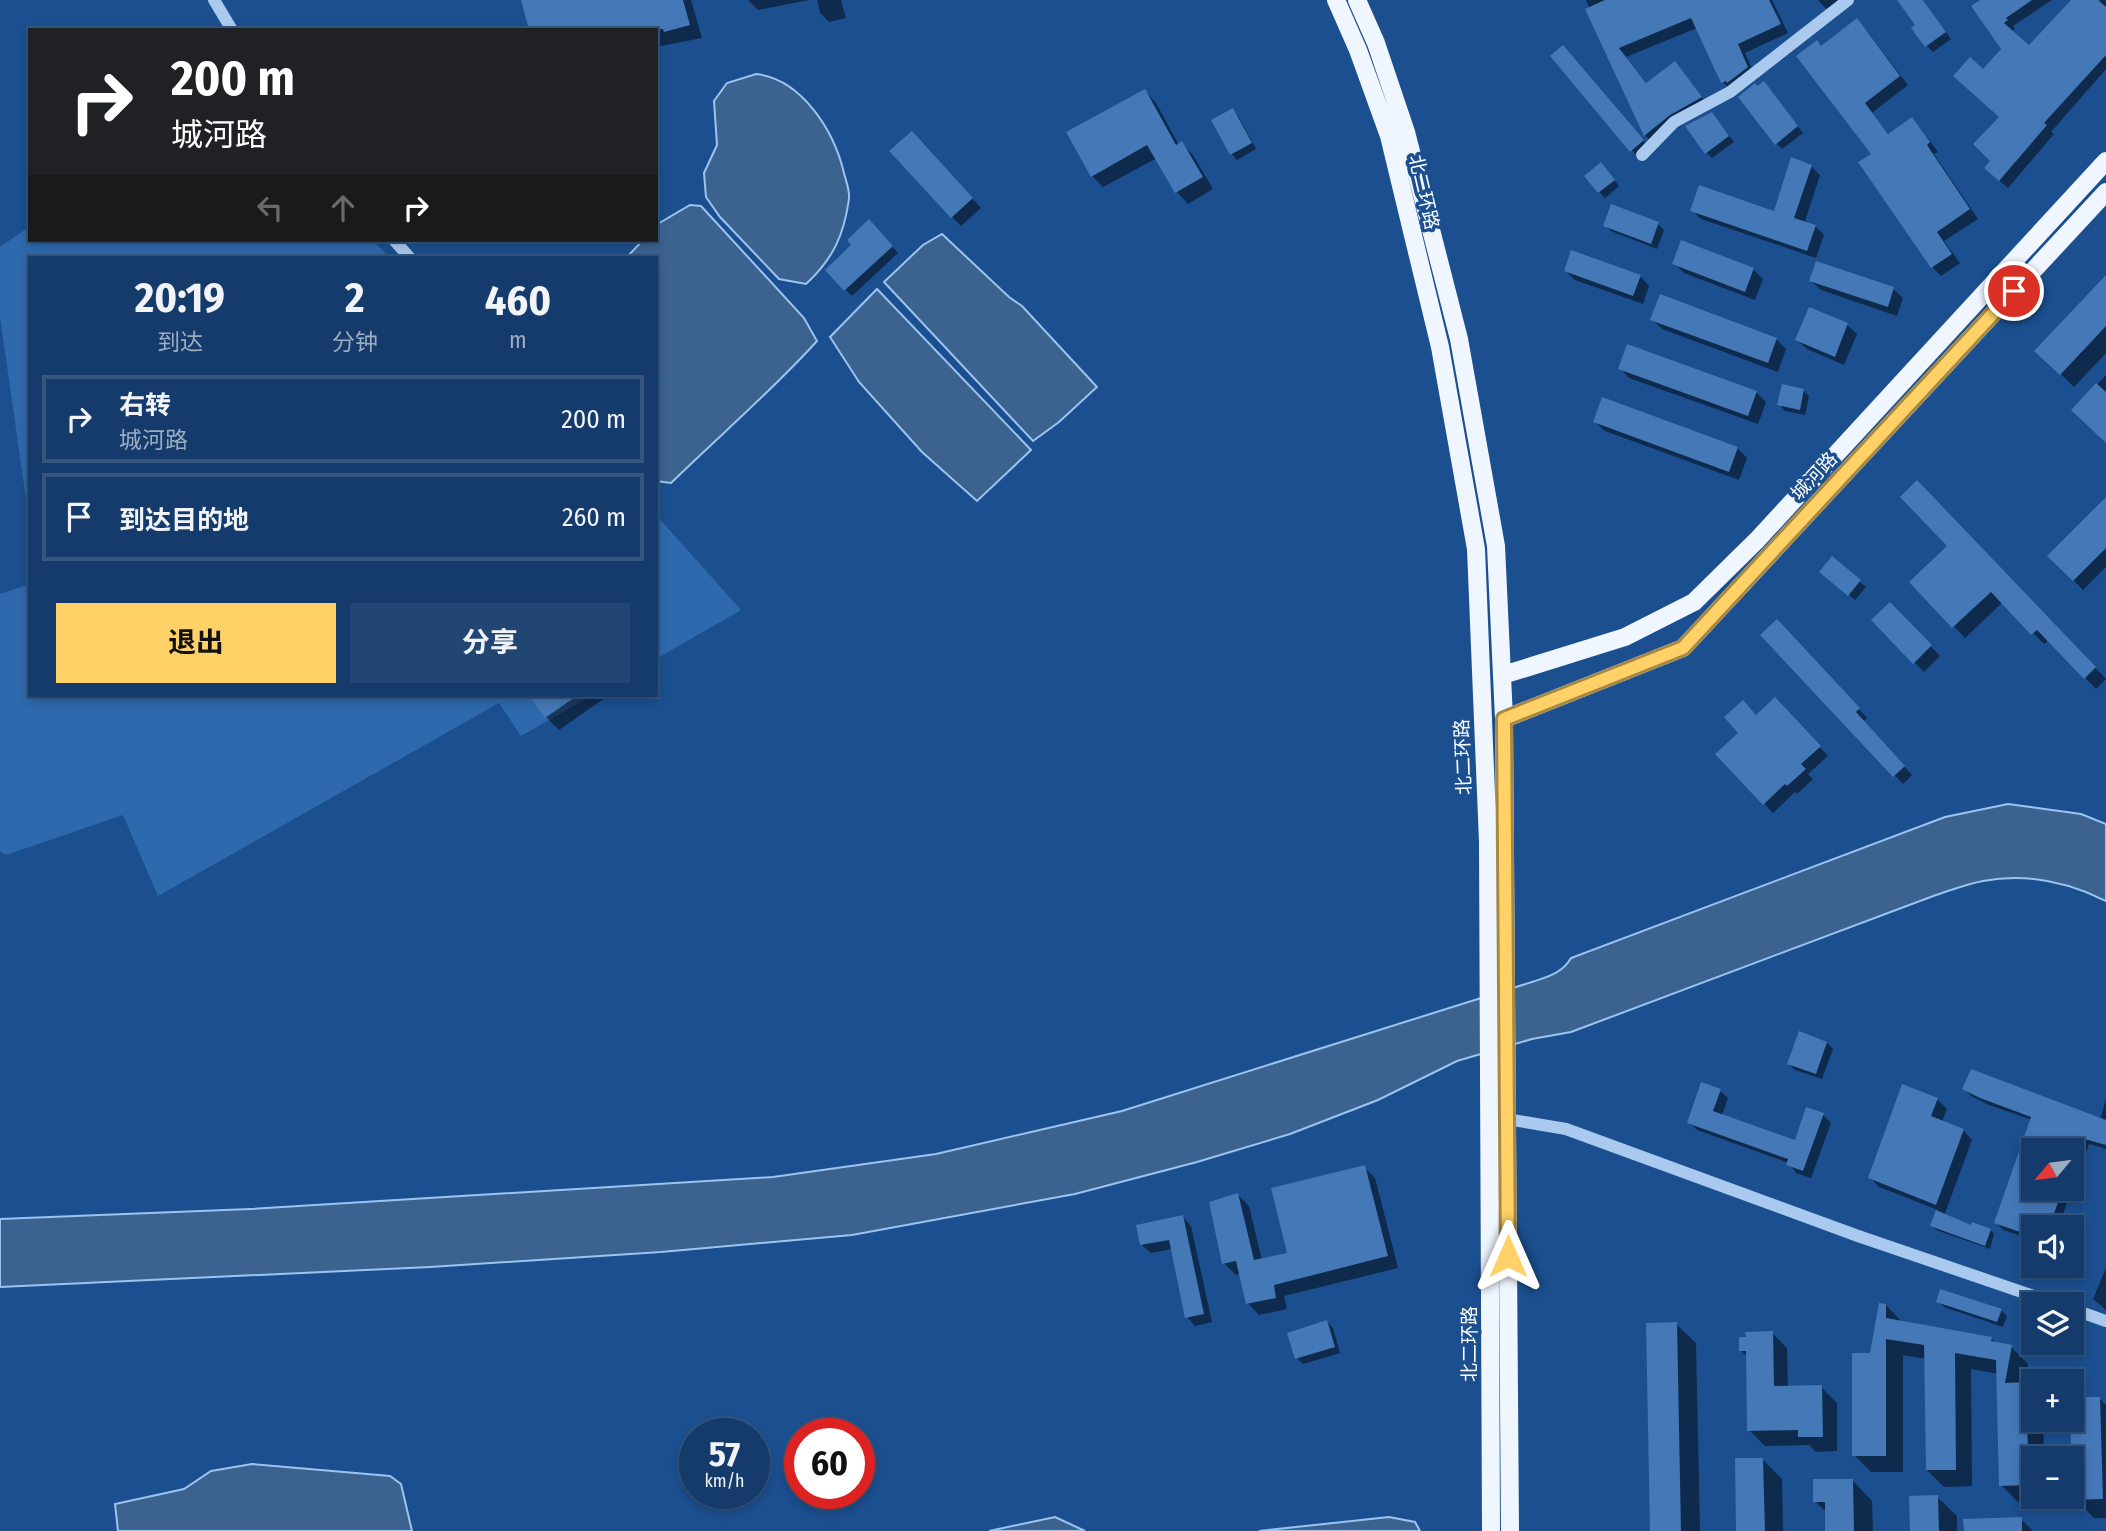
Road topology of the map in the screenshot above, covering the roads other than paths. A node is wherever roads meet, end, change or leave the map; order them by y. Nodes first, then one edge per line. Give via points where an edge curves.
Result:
1 (214, 0) edge
2 (1336, 0) edge
3 (1357, 0) edge
4 (1848, 0) edge
5 (231, 28) edge
6 (1642, 155) dead end
7 (2106, 162) edge
8 (2106, 192) edge
9 (396, 242) edge
10 (409, 256) edge
11 (1503, 675) junction
12 (1504, 719) junction
13 (1507, 1119) junction
14 (2022, 1292) edge
15 (2084, 1313) edge
16 (2106, 1321) edge
17 (1491, 1531) edge
18 (1510, 1531) edge

1 - 5 street
2 - 17 main road, 北二环路 via 1389,136 1440,347 1476,550 1488,842
3 - 11 main road, 北二环路 via 1406,132 1459,339 1496,546
4 - 6 street via 1730,92 1674,122
7 - 11 main road, 城河路 via 1757,540 1694,601 1625,637
8 - 12 main road, 城河路 via 1683,648
9 - 10 street
11 - 12 main road, 北二环路
12 - 13 main road, 北二环路
13 - 14 street via 1566,1129
13 - 18 main road, 北二环路
15 - 16 street

